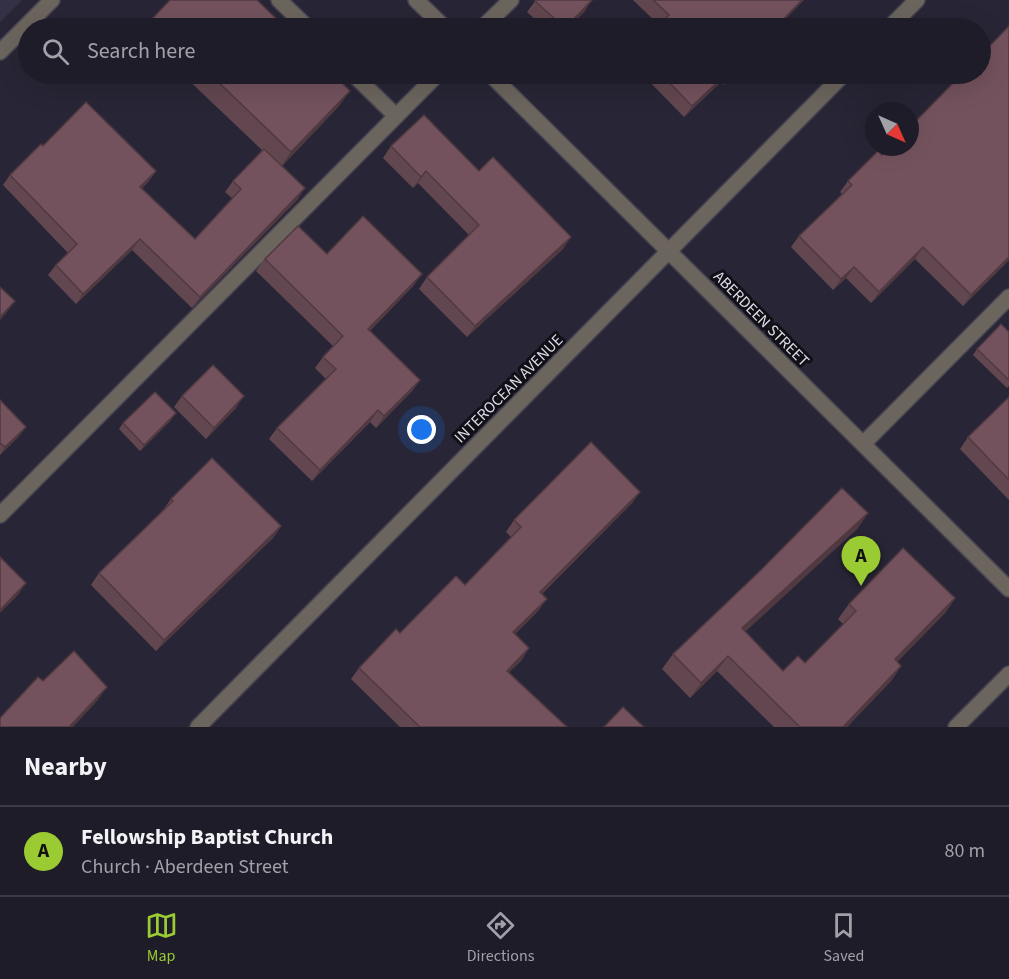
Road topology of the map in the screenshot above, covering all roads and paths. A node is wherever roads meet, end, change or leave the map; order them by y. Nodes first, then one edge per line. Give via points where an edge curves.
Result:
1 (52, 0) edge
2 (279, 0) edge
3 (416, 0) edge
4 (511, 0) edge
5 (917, 0) edge
6 (34, 18) edge
7 (298, 18) edge
8 (435, 18) edge
9 (492, 18) edge
10 (898, 18) edge
11 (18, 34) edge
12 (0, 52) edge
13 (363, 84) edge
14 (428, 84) edge
15 (500, 84) edge
16 (834, 84) edge
17 (396, 116) junction
18 (669, 251) junction
19 (1009, 297) edge
20 (863, 444) junction
21 (0, 515) edge
22 (1009, 589) edge
23 (1009, 674) edge
24 (198, 727) edge
25 (956, 727) edge

1 - 6 street
2 - 7 street
3 - 8 street
4 - 9 street
5 - 10 street
11 - 12 street
13 - 17 street
14 - 17 street
15 - 18 street, ABERDEEN STREET
16 - 18 street, INTEROCEAN AVENUE
17 - 21 street
18 - 20 street, ABERDEEN STREET
18 - 24 street, INTEROCEAN AVENUE
19 - 20 street
20 - 22 street, ABERDEEN STREET
23 - 25 street

